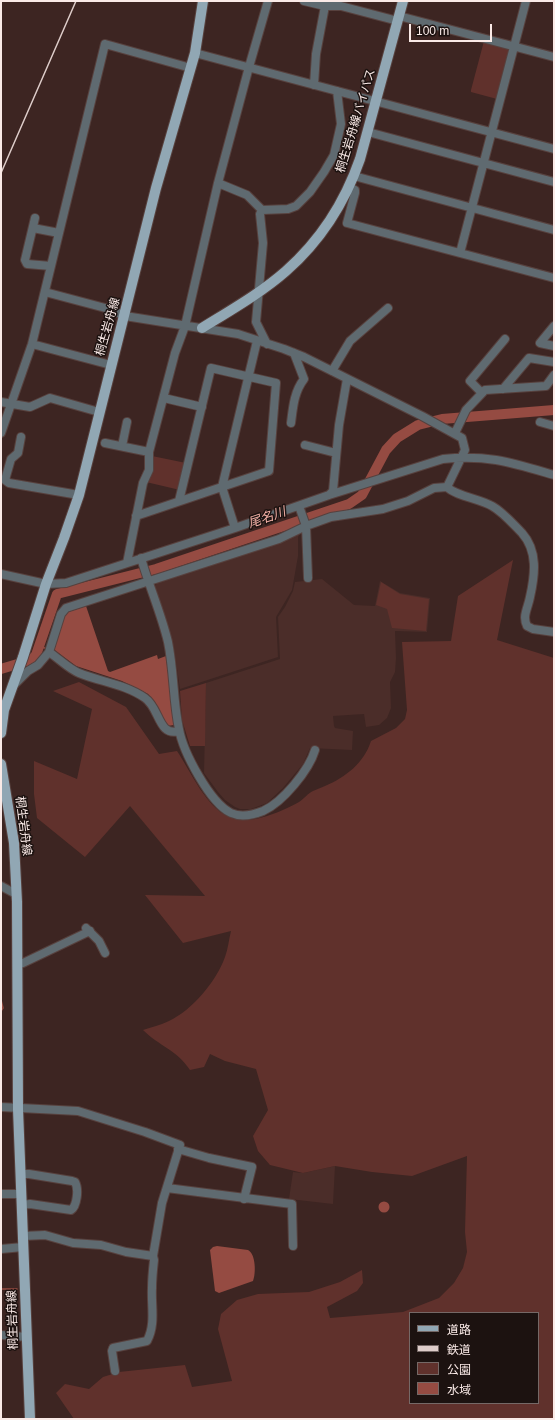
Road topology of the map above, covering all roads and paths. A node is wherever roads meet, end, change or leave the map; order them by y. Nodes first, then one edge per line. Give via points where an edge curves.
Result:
1 (203, 1) edge
2 (268, 1) edge
3 (304, 1) edge
4 (403, 1) edge
5 (526, 1) edge
6 (342, 3) edge
7 (325, 6) junction
8 (398, 19) junction
9 (514, 46) junction
10 (195, 53) junction
11 (554, 57) edge
12 (249, 67) junction
13 (191, 68) junction
14 (314, 84) junction
15 (337, 91) junction
16 (376, 101) junction
17 (368, 132) junction
18 (492, 133) junction
19 (554, 149) edge
20 (484, 163) junction
21 (354, 176) junction
22 (554, 182) edge
23 (218, 184) junction
24 (348, 187) junction
25 (472, 208) junction
26 (262, 210) junction
27 (35, 218) dead end
28 (33, 228) junction
29 (554, 230) edge
30 (59, 233) junction
31 (460, 253) junction
32 (51, 266) junction
33 (554, 278) edge
34 (45, 292) junction
35 (258, 292) junction
36 (388, 308) dead end
37 (125, 316) junction
38 (185, 326) junction
39 (554, 326) edge
40 (202, 328) junction
41 (505, 339) dead end
42 (257, 340) junction
43 (32, 344) junction
44 (267, 344) junction
45 (554, 346) edge
46 (294, 353) junction
47 (554, 362) edge
48 (111, 365) junction
49 (332, 371) junction
50 (554, 375) edge
51 (248, 376) junction
52 (347, 379) junction
53 (503, 389) junction
54 (482, 393) junction
55 (164, 398) junction
56 (1, 402) edge
57 (11, 404) junction
58 (202, 407) junction
59 (99, 412) junction
60 (127, 422) dead end
61 (540, 422) dead end
62 (291, 423) dead end
63 (554, 426) edge
64 (1, 433) edge
65 (455, 433) junction
66 (21, 437) dead end
67 (105, 443) dead end
68 (122, 446) junction
69 (305, 446) dead end
70 (149, 452) junction
71 (336, 453) junction
72 (462, 457) junction
73 (4, 470) edge
74 (554, 475) edge
75 (222, 487) junction
76 (447, 488) junction
77 (79, 495) junction
78 (329, 495) junction
79 (179, 501) junction
80 (300, 509) junction
81 (136, 516) junction
82 (306, 524) junction
83 (235, 528) junction
84 (142, 562) junction
85 (127, 563) junction
86 (1, 574) edge
87 (148, 578) junction
88 (308, 578) dead end
89 (46, 584) junction
90 (554, 632) edge
91 (49, 652) junction
92 (13, 686) junction
93 (179, 731) junction
94 (1, 733) edge
95 (315, 750) dead end
96 (1, 764) edge
97 (1, 886) edge
98 (16, 894) junction
99 (105, 953) dead end
100 (17, 964) junction
101 (1, 1107) edge
102 (18, 1109) junction
103 (178, 1149) junction
104 (20, 1174) junction
105 (167, 1188) junction
106 (1, 1194) edge
107 (21, 1194) junction
108 (244, 1199) junction
109 (22, 1204) junction
110 (23, 1236) junction
111 (293, 1246) dead end
112 (23, 1247) junction
113 (1, 1250) edge
114 (154, 1256) junction
115 (1, 1335) edge
116 (27, 1337) junction
117 (115, 1371) dead end
118 (30, 1419) edge

1 - 10 main road, 桐生岩舟線
2 - 12 street
3 - 7 street
4 - 8 main road, 桐生岩舟線バイパス
5 - 9 street
6 - 7 street
6 - 8 street
7 - 14 street via 316,54
8 - 9 street
8 - 16 main road, 桐生岩舟線バイパス
9 - 11 street
9 - 18 street
10 - 12 street
10 - 13 main road, 桐生岩舟線
12 - 14 street
12 - 23 street
13 - 30 street via 105,44
13 - 37 main road, 桐生岩舟線 via 156,188
14 - 15 street
15 - 16 street
15 - 26 street via 341,124 334,155 324,172 296,206 288,209
16 - 17 main road, 桐生岩舟線バイパス
16 - 18 street
17 - 20 street
17 - 21 main road, 桐生岩舟線バイパス
18 - 19 street
18 - 20 street
20 - 22 street
20 - 25 street
21 - 24 main road, 桐生岩舟線バイパス
21 - 25 street
23 - 26 street via 247,195
23 - 38 street
24 - 31 street via 355,190 355,193 347,223
24 - 35 main road, 桐生岩舟線バイパス via 333,215 312,244 286,271
25 - 29 street
25 - 31 street
26 - 35 street via 260,214 263,243
27 - 28 street
28 - 30 street
28 - 32 street via 24,260 27,264
30 - 32 street
31 - 33 street
32 - 34 street
34 - 37 street via 109,309
34 - 43 street
35 - 40 main road, 桐生岩舟線バイパス
35 - 44 street via 256,322
36 - 49 street via 350,341
37 - 38 street
37 - 48 main road, 桐生岩舟線
38 - 40 street
38 - 55 street via 175,353
39 - 45 street via 540,343
40 - 42 street
41 - 54 street via 470,381
42 - 44 street
42 - 51 street
43 - 48 street
43 - 57 street
44 - 46 street
46 - 49 street
46 - 62 street via 304,379 298,386
47 - 53 street via 529,358
48 - 59 main road, 桐生岩舟線
49 - 52 street
50 - 53 street via 546,386
51 - 58 street via 211,368
51 - 75 street
51 - 75 street via 276,384 269,471
52 - 65 street
52 - 71 street
53 - 54 street via 485,390
54 - 65 street via 466,410
55 - 58 street
55 - 70 street
56 - 57 street
57 - 59 street via 30,407 50,398
57 - 64 street
58 - 79 street
59 - 77 main road, 桐生岩舟線
60 - 68 street
61 - 63 street
65 - 72 street via 464,443
66 - 73 street via 18,453
67 - 68 street
68 - 70 street
69 - 71 street
70 - 81 street via 149,470 143,483
71 - 78 street via 333,491
72 - 74 street via 507,462
72 - 76 street
72 - 78 street via 438,461
73 - 77 street via 5,480 9,483
75 - 79 street
75 - 83 street
76 - 82 street via 434,488 408,501 383,509 331,517
76 - 90 street via 493,506 528,541 534,560 525,622 533,629
77 - 89 main road, 桐生岩舟線
78 - 80 street
79 - 81 street
80 - 82 street
80 - 83 street
81 - 85 street
82 - 87 street via 279,539
82 - 88 street
83 - 84 street
84 - 85 street
84 - 87 street
85 - 89 street via 66,583
86 - 89 street
87 - 91 street via 63,610
87 - 93 street via 168,642
89 - 92 main road, 桐生岩舟線
91 - 92 street
91 - 93 street via 77,673 126,687 146,699 154,706 168,731
92 - 94 main road via 4,710
93 - 95 street via 185,749 207,790 223,808 237,815 255,814 266,810 279,800 310,764
96 - 98 main road, 桐生岩舟線 via 12,822
97 - 98 street
98 - 100 main road, 桐生岩舟線
99 - 100 street via 99,941 88,930
100 - 102 main road, 桐生岩舟線
101 - 102 street
102 - 103 street via 78,1111 152,1135 180,1146
102 - 104 main road, 桐生岩舟線
103 - 105 street
103 - 108 street via 252,1167
104 - 107 main road, 桐生岩舟線
104 - 109 street via 72,1181 77,1188 71,1210
105 - 108 street
105 - 114 street via 162,1203
106 - 107 street
107 - 109 main road, 桐生岩舟線
108 - 111 street via 292,1204
109 - 110 main road, 桐生岩舟線
110 - 112 main road, 桐生岩舟線
110 - 114 street via 45,1235 72,1243 101,1245
112 - 113 street
112 - 116 main road, 桐生岩舟線
114 - 117 street via 153,1317 148,1339 113,1348
115 - 116 street
116 - 118 main road, 桐生岩舟線

